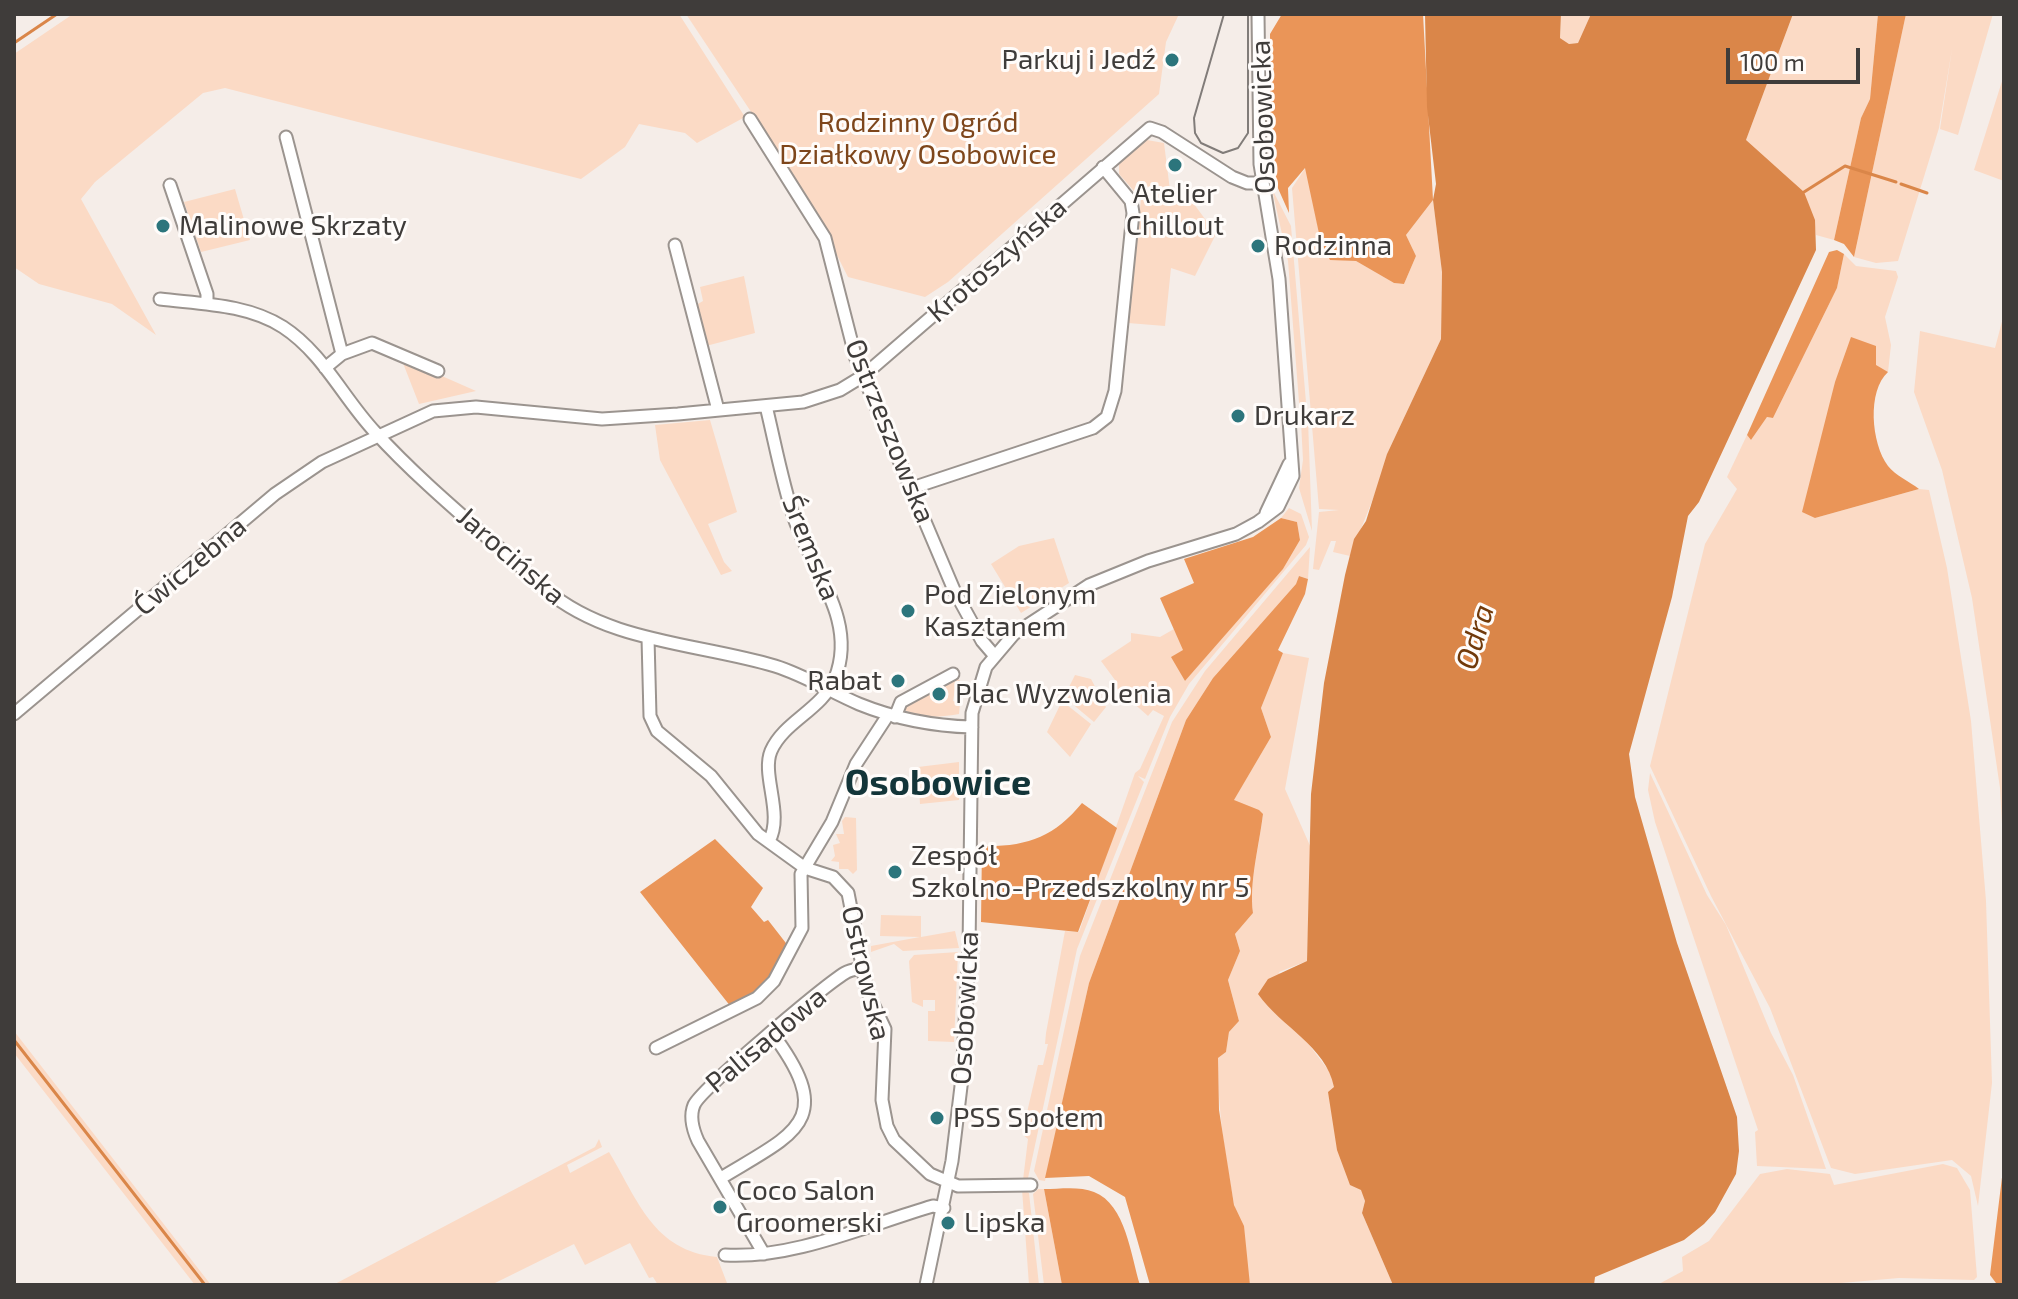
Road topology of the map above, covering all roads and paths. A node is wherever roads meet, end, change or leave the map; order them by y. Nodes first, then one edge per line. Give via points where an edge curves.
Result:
1 (1258, 14) edge
2 (750, 119) dead end
3 (286, 137) dead end
4 (1103, 167) junction
5 (1261, 183) junction
6 (170, 185) dead end
7 (675, 245) dead end
8 (160, 299) dead end
9 (207, 303) junction
10 (342, 354) junction
11 (325, 368) junction
12 (438, 371) dead end
13 (863, 376) junction
14 (766, 406) junction
15 (718, 410) junction
16 (376, 434) junction
17 (912, 488) junction
18 (648, 638) junction
19 (994, 655) junction
20 (953, 674) dead end
21 (830, 690) junction
22 (14, 714) edge
23 (892, 716) junction
24 (972, 727) junction
25 (769, 841) junction
26 (805, 868) junction
27 (862, 968) junction
28 (772, 1033) junction
29 (656, 1048) dead end
30 (721, 1178) junction
31 (948, 1183) junction
32 (1031, 1185) dead end
33 (944, 1208) junction
34 (764, 1254) junction
35 (725, 1255) dead end
36 (926, 1285) edge

1 - 5 street, Osobowicka
2 - 13 street, Ostrzeszowska via 825,238
3 - 10 street
4 - 5 street, Krotoszyńska via 1150,128 1239,181
4 - 13 street, Krotoszyńska
4 - 17 street via 1131,201 1133,213 1115,391 1107,417 1093,428
5 - 19 street, Osobowicka via 1279,279 1293,476 1288,491 1278,507 1236,534 1089,585 1021,629
6 - 9 street
7 - 15 street
8 - 9 street, Jarocińska
9 - 11 street, Jarocińska via 275,323 302,341
10 - 11 street
10 - 12 street via 372,343
11 - 16 street, Jarocińska
13 - 14 street, Krotoszyńska via 816,399
13 - 17 street, Ostrzeszowska
14 - 15 street, Krotoszyńska
14 - 21 street, Śremska via 795,521 842,628
15 - 16 street, Krotoszyńska via 602,419 499,403 433,411
16 - 18 street, Jarocińska via 554,597 585,616
16 - 22 street, Ćwiczebna via 275,494
17 - 19 street, Ostrzeszowska via 961,606
18 - 21 street, Jarocińska via 780,668
18 - 25 street, Ostrowska via 654,727 711,776
19 - 24 street, Osobowicka via 976,689
20 - 23 street via 901,702
21 - 23 street, Jarocińska
21 - 25 street via 771,752 774,804
23 - 24 street, Jarocińska
23 - 26 street via 856,764
24 - 31 street, Osobowicka via 966,1020
25 - 26 street, Ostrowska
26 - 27 street, Ostrowska via 833,877 848,893
26 - 29 street via 799,881 802,928 774,981 757,998
27 - 28 street, Palisadowa via 846,972
27 - 31 street, Ostrowska via 885,1029 882,1100 887,1126 905,1153
28 - 30 street, Palisadowa via 704,1090 693,1107 694,1132
28 - 30 street via 796,1067 802,1120 787,1138
30 - 34 street, Palisadowa
31 - 32 street
31 - 33 street, Osobowicka
33 - 34 street via 933,1206
33 - 36 street, Osobowicka
34 - 35 street

